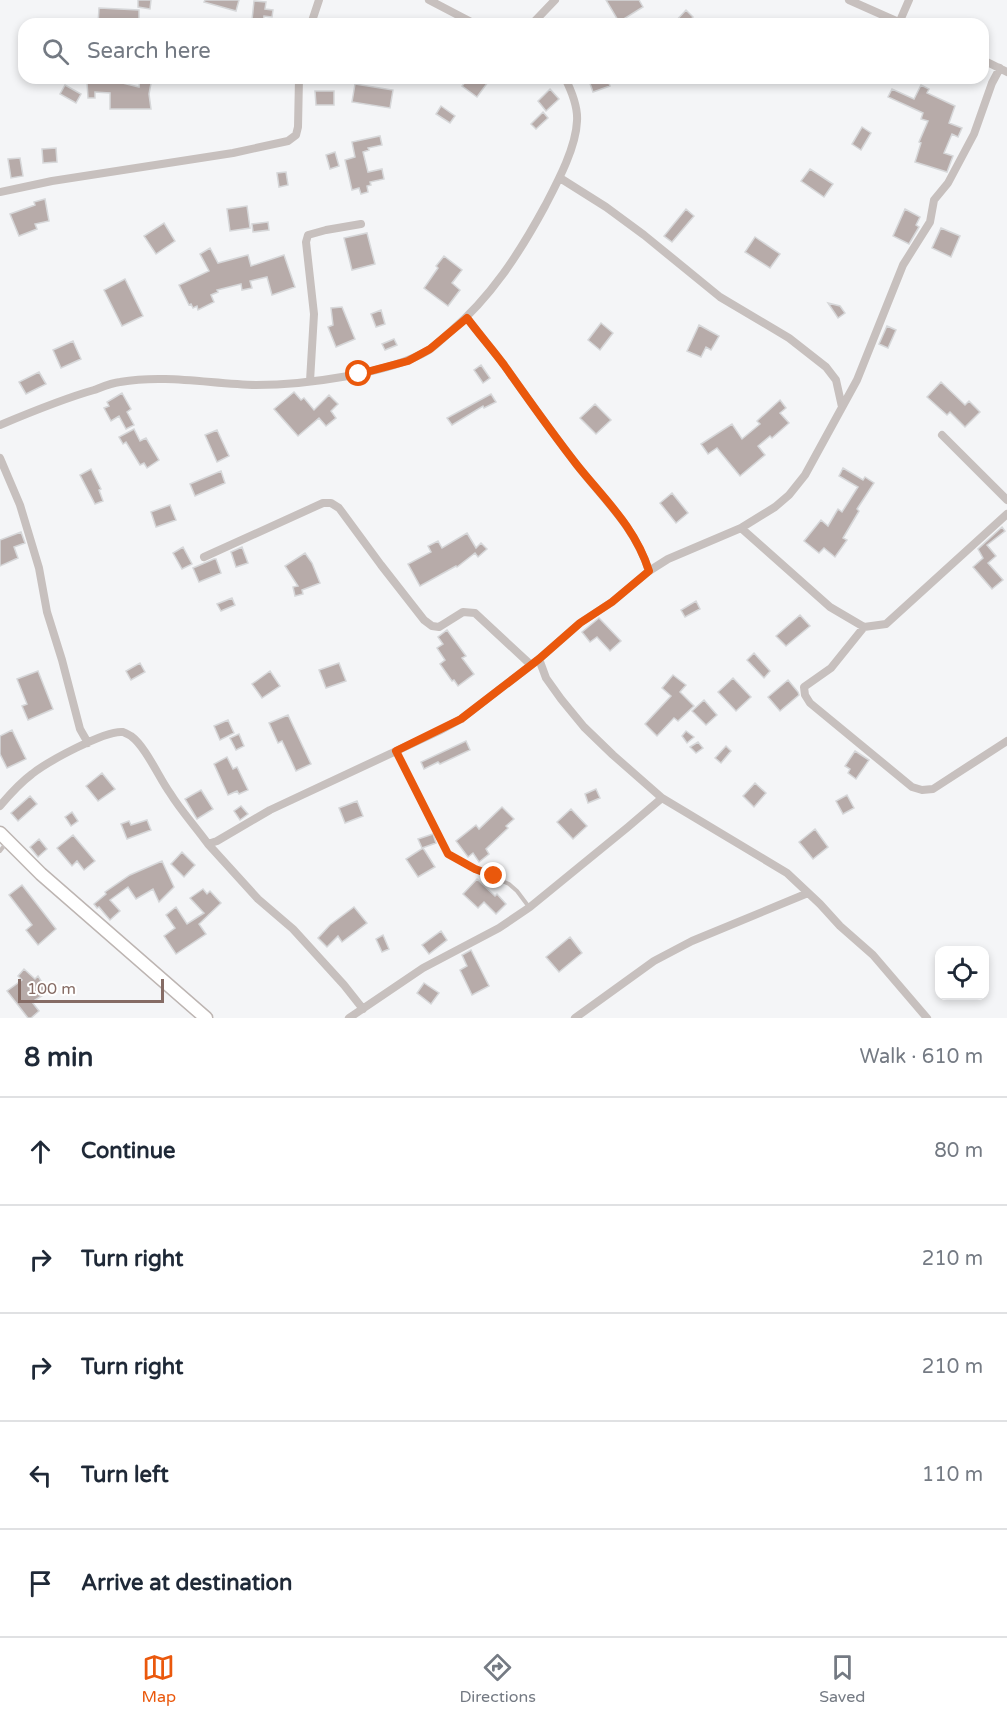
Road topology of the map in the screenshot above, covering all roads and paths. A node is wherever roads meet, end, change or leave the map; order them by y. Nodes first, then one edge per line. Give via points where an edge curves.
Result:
1 (319, 0) edge
2 (429, 0) edge
3 (555, 0) edge
4 (849, 0) edge
5 (909, 0) edge
6 (313, 18) edge
7 (464, 18) edge
8 (537, 18) edge
9 (890, 18) edge
10 (903, 18) edge
11 (989, 63) edge
12 (1004, 70) edge
13 (299, 84) edge
14 (567, 84) edge
15 (560, 178) junction
16 (0, 192) edge
17 (361, 224) dead end
18 (467, 318) junction
19 (310, 381) junction
20 (842, 408) junction
21 (0, 425) edge
22 (942, 435) dead end
23 (0, 458) edge
24 (1007, 500) edge
25 (1007, 514) edge
26 (741, 528) junction
27 (204, 557) dead end
28 (649, 571) junction
29 (864, 627) junction
30 (539, 659) junction
31 (531, 665) junction
32 (1007, 741) edge
33 (88, 742) junction
34 (396, 751) junction
35 (662, 798) junction
36 (0, 806) edge
37 (2, 842) edge
38 (208, 844) junction
39 (808, 893) junction
40 (530, 907) junction
41 (363, 1009) junction
42 (206, 1018) edge
43 (349, 1018) edge
44 (574, 1018) edge
45 (927, 1018) edge

1 - 6 street
2 - 7 street
3 - 8 street
4 - 9 street
5 - 10 street
11 - 12 street
12 - 20 street via 992,83 974,134 948,183 934,200 930,222 903,265
13 - 16 street via 298,127 296,135 288,141
14 - 15 street via 577,120
15 - 18 street via 510,267
15 - 20 street via 644,235 720,297 808,352 836,380
17 - 19 street via 308,235 314,314
18 - 19 street via 430,349 408,361
18 - 28 street via 633,534
19 - 21 street via 257,385 146,379 118,382
20 - 26 street via 805,475 789,495
22 - 24 street
23 - 33 street via 20,504 80,729
25 - 29 street via 886,624
26 - 28 street
26 - 29 street via 830,607
27 - 31 street via 323,503 332,503 424,620 439,627 463,612 475,613
28 - 30 street
29 - 32 street via 831,668 804,687 805,695 912,787 933,789
30 - 31 street
30 - 35 street via 546,678 584,727
31 - 34 street via 461,719
33 - 36 street via 33,773
33 - 38 street via 123,732 133,737
34 - 38 street
34 - 40 lane via 448,854 509,884
35 - 39 street via 787,873
35 - 40 street
37 - 42 main road
38 - 41 street via 258,899 293,929
39 - 44 street via 682,946
39 - 45 street via 873,955
40 - 41 street via 423,968
41 - 43 street

